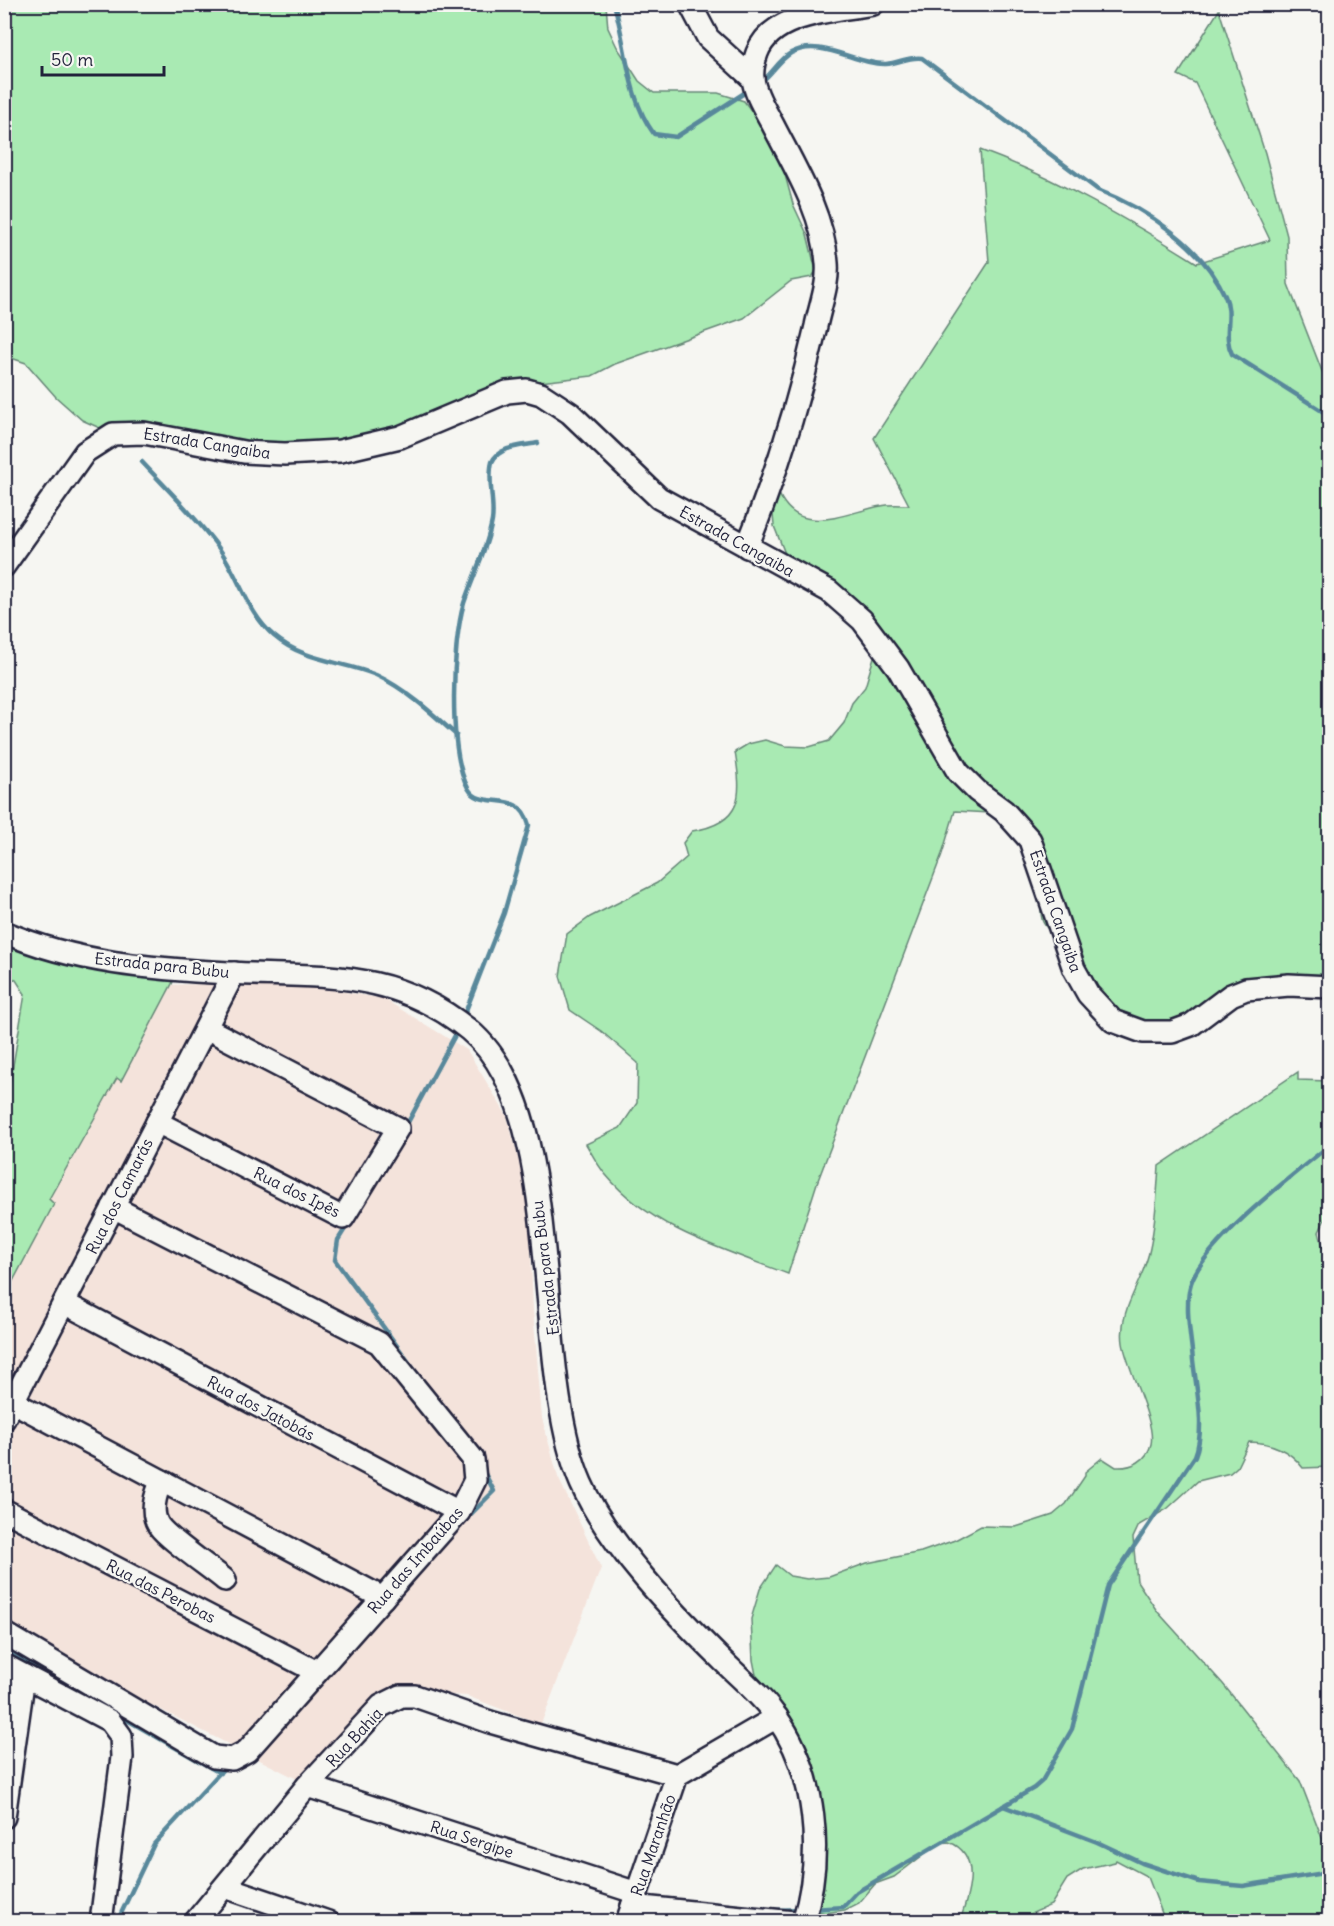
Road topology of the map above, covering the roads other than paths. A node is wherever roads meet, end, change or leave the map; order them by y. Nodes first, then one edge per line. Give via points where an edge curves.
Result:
1 (690, 4) edge
2 (873, 4) edge
3 (753, 79) junction
4 (747, 547) junction
5 (4, 566) edge
6 (4, 932) edge
7 (234, 973) junction
8 (1329, 987) edge
9 (206, 1028) junction
10 (157, 1122) junction
11 (113, 1207) junction
12 (64, 1303) junction
13 (9, 1411) edge
14 (162, 1481) junction
15 (4, 1510) edge
16 (459, 1512) junction
17 (225, 1580) dead end
18 (383, 1598) junction
19 (4, 1633) edge
20 (4, 1665) edge
21 (317, 1672) junction
22 (24, 1676) junction
23 (777, 1717) junction
24 (677, 1775) junction
25 (307, 1786) junction
26 (4, 1817) edge
27 (225, 1887) junction
28 (632, 1907) edge
29 (101, 1922) edge
30 (195, 1922) edge
31 (328, 1922) edge
32 (794, 1922) edge
33 (804, 1922) edge

1 - 3 street via 708,38
2 - 3 street via 787,21 767,36 758,50
3 - 4 street via 814,208 828,266 788,434
4 - 5 street, Estrada Cangaiba via 658,498 570,413 556,402 526,390 486,399 400,437 340,450 244,452 144,433 112,434 85,452
4 - 8 street, Estrada Cangaiba via 829,591 877,637 958,772 1004,811 1030,840 1074,969 1088,994 1113,1021 1143,1032 1172,1032 1191,1025 1231,995 1246,989
6 - 7 street, Estrada para Bubu via 65,954 171,969
7 - 9 street, Rua dos Camarás
7 - 23 street, Estrada para Bubu via 314,974 381,983 444,1012 472,1032 500,1068 524,1126 564,1429 580,1482 606,1529 661,1595
9 - 10 street, Rua dos Camarás
9 - 10 street, Rua dos Ipês via 398,1128 343,1218
10 - 11 street, Rua dos Camarás
11 - 12 street, Rua dos Camarás
11 - 16 street, Rua das Imbaúbas via 379,1343 473,1459 475,1480
12 - 13 street, Rua dos Camarás
12 - 16 street, Rua dos Jatobás
13 - 14 street
14 - 17 street via 154,1511 159,1527
14 - 18 street
15 - 21 street, Rua das Perobas
16 - 18 street, Rua das Imbaúbas
18 - 21 street, Rua das Imbaúbas
19 - 21 street, Rua das Imbaúbas via 224,1760 247,1751
20 - 22 street
22 - 26 street
22 - 29 street via 110,1721 121,1736 122,1757
23 - 24 street, Rua Maranhão
23 - 33 street, Estrada para Bubu via 801,1766 814,1821 812,1880
24 - 25 street, Rua Bahia via 490,1722 415,1696 400,1696 381,1706
24 - 28 street, Rua Maranhão
25 - 27 street, Rua Bahia
25 - 28 street, Rua Sergipe
27 - 30 street, Rua Bahia
27 - 31 street
28 - 32 street, Rua Sergipe

